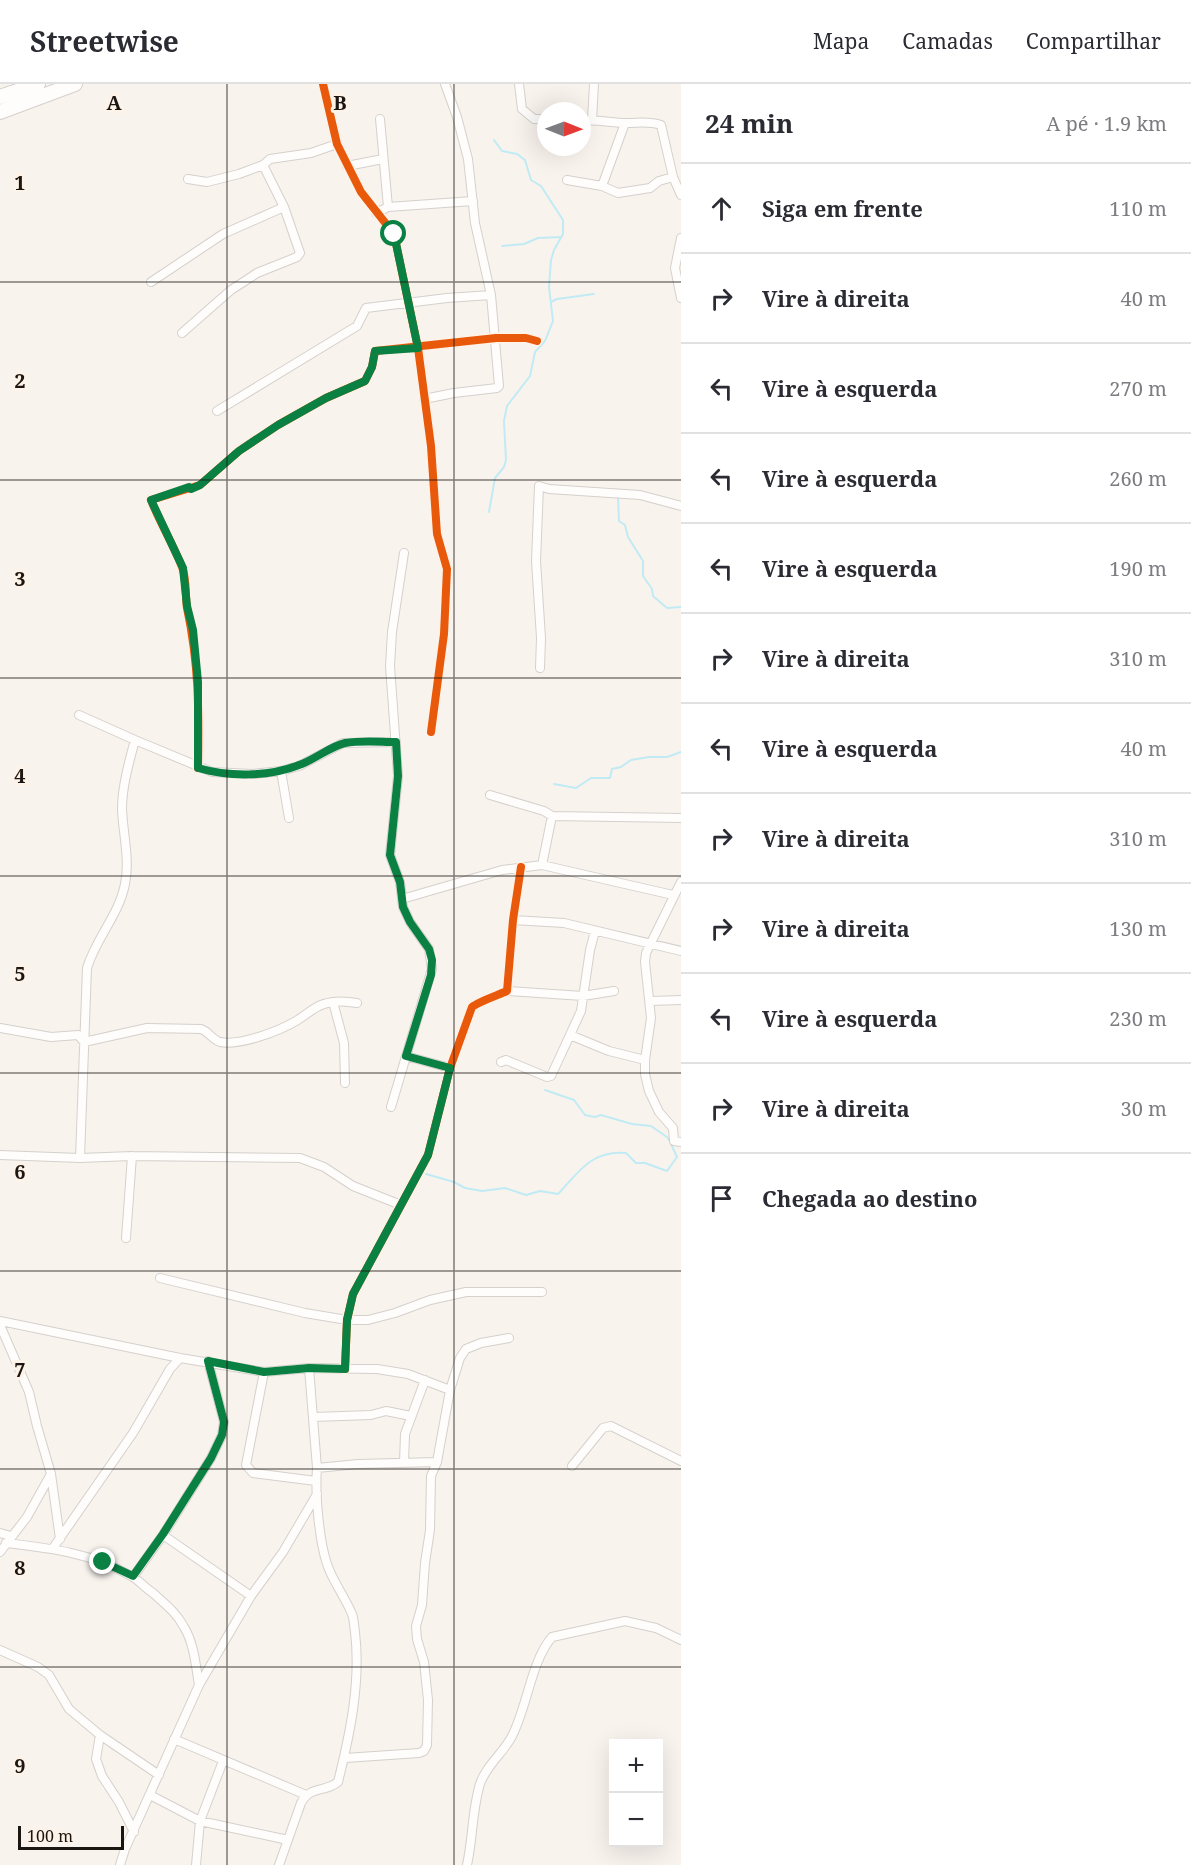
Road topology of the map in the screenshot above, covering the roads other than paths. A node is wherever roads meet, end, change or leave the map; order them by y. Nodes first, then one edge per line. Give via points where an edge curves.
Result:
1 (38, 84) edge
2 (75, 84) edge
3 (323, 84) edge
4 (445, 84) edge
5 (519, 84) edge
6 (594, 84) edge
7 (0, 97) edge
8 (0, 112) edge
9 (380, 119) dead end
10 (537, 119) edge
11 (592, 120) joint
12 (625, 123) junction
13 (337, 144) junction
14 (383, 159) junction
15 (263, 165) junction
16 (347, 166) junction
17 (673, 177) junction
18 (188, 179) dead end
19 (567, 180) dead end
20 (602, 186) junction
21 (681, 195) edge
22 (473, 201) junction
23 (284, 207) junction
24 (388, 207) junction
25 (376, 213) junction
26 (681, 238) edge
27 (151, 282) dead end
28 (492, 295) junction
29 (681, 298) edge
30 (410, 303) junction
31 (182, 333) dead end
32 (496, 338) junction
33 (537, 341) dead end
34 (418, 348) junction
35 (424, 399) junction
36 (217, 411) dead end
37 (681, 506) edge
38 (404, 553) dead end
39 (540, 668) dead end
40 (79, 715) dead end
41 (431, 732) dead end
42 (135, 741) junction
43 (396, 742) junction
44 (198, 768) junction
45 (281, 771) junction
46 (490, 795) dead end
47 (552, 816) junction
48 (289, 818) dead end
49 (681, 818) edge
50 (542, 865) junction
51 (521, 867) junction
52 (681, 882) edge
53 (673, 895) junction
54 (402, 899) junction
55 (513, 920) junction
56 (595, 931) junction
57 (651, 945) junction
58 (681, 951) edge
59 (507, 991) junction
60 (614, 991) dead end
61 (583, 996) junction
62 (681, 1000) edge
63 (650, 1001) junction
64 (333, 1002) junction
65 (357, 1003) dead end
66 (0, 1028) edge
67 (570, 1035) junction
68 (84, 1042) junction
69 (406, 1056) junction
70 (645, 1060) junction
71 (501, 1062) dead end
72 (450, 1068) junction
73 (345, 1083) dead end
74 (391, 1107) dead end
75 (681, 1142) edge
76 (0, 1155) edge
77 (132, 1156) junction
78 (80, 1158) junction
79 (401, 1205) junction
80 (126, 1238) dead end
81 (160, 1278) dead end
82 (542, 1292) dead end
83 (347, 1320) junction
84 (0, 1323) edge
85 (509, 1338) dead end
86 (180, 1358) junction
87 (208, 1361) junction
88 (309, 1368) junction
89 (345, 1369) junction
90 (264, 1372) junction
91 (424, 1380) junction
92 (450, 1390) junction
93 (411, 1416) junction
94 (313, 1417) junction
95 (681, 1461) edge
96 (404, 1462) junction
97 (437, 1462) junction
98 (572, 1466) dead end
99 (317, 1468) junction
100 (51, 1474) junction
101 (316, 1481) junction
102 (317, 1494) junction
103 (0, 1533) edge
104 (163, 1534) junction
105 (8, 1539) junction
106 (60, 1539) junction
107 (53, 1548) junction
108 (0, 1552) edge
109 (133, 1576) junction
110 (251, 1596) junction
111 (681, 1640) edge
112 (0, 1650) edge
113 (199, 1685) junction
114 (100, 1735) junction
115 (174, 1739) junction
116 (345, 1758) junction
117 (223, 1761) junction
118 (159, 1775) junction
119 (150, 1795) junction
120 (306, 1795) junction
121 (200, 1821) junction
122 (134, 1832) junction
123 (288, 1840) junction
124 (120, 1865) edge
125 (196, 1865) edge
126 (279, 1865) edge
127 (467, 1865) edge

1 - 7 highway
2 - 8 highway
3 - 13 street
4 - 22 street via 468,159
5 - 10 street via 522,109
6 - 11 street
9 - 14 street
11 - 12 street
12 - 17 street via 661,125
12 - 20 street
13 - 15 street via 311,153 270,159
13 - 16 street
14 - 16 street
14 - 24 street
15 - 18 street via 207,182
15 - 23 street
16 - 25 street
17 - 20 street via 650,188 618,193
17 - 21 street
19 - 20 street
22 - 24 street
22 - 28 street
23 - 27 street via 223,234
23 - 31 street via 299,248 297,257 257,273 231,290
24 - 25 street
25 - 30 street via 394,234
26 - 29 street via 675,268
28 - 30 street
28 - 32 street
30 - 34 street
30 - 36 street via 366,308 357,326
32 - 33 street
32 - 34 street
32 - 35 street via 497,388
34 - 35 street
34 - 44 street via 375,351 365,381 278,425 239,451 200,485 151,500 183,568 198,682
35 - 41 street via 437,534 447,569 444,634
37 - 39 street via 640,495 539,486 536,561
38 - 43 street via 390,666
40 - 42 street
42 - 44 street
42 - 68 street via 122,807 125,881 121,901 87,968
43 - 45 street via 343,743
43 - 54 street via 398,776 390,855
44 - 45 street via 253,774
45 - 48 street
46 - 47 street
47 - 49 street
47 - 50 street
50 - 51 street
50 - 53 street
51 - 54 street
51 - 55 street
52 - 53 street
53 - 57 street
54 - 69 street via 432,960
55 - 56 street via 564,923
55 - 59 street
56 - 57 street
56 - 61 street
57 - 58 street
57 - 63 street via 645,962
59 - 61 street
59 - 72 street via 472,1007
60 - 61 street
61 - 67 street
62 - 63 street
63 - 70 street
64 - 65 street
64 - 68 street via 321,1004 276,1031 241,1040 219,1041 201,1029 147,1028
64 - 73 street via 344,1043
66 - 68 street via 51,1037 78,1035
67 - 70 street via 609,1052
67 - 71 street via 551,1076 506,1060
68 - 78 street
69 - 72 street
69 - 74 street
70 - 75 street via 649,1091 659,1112 673,1128 674,1141
72 - 79 street via 428,1155
76 - 78 street
77 - 78 street
77 - 79 street via 300,1158 324,1167 353,1186
77 - 80 street
79 - 83 street via 353,1294
81 - 83 street
82 - 83 street via 466,1292 368,1320
83 - 89 street
84 - 86 street
84 - 100 street via 30,1392
85 - 92 street via 466,1349
86 - 87 street
86 - 106 street
87 - 90 street
87 - 104 street via 224,1422 222,1435
88 - 89 street
88 - 90 street
88 - 94 street
89 - 91 street via 377,1369
90 - 101 street via 246,1465 253,1473
91 - 92 street
91 - 93 street
92 - 97 street
93 - 94 street via 386,1411
93 - 96 street via 405,1434
94 - 99 street
95 - 98 street via 611,1426 603,1428
96 - 97 street
96 - 99 street
97 - 116 street via 431,1476 430,1530 416,1626 428,1700 427,1745 419,1753
99 - 101 street
100 - 105 street via 32,1510
100 - 106 street
101 - 102 street
102 - 110 street
102 - 116 street via 327,1563 352,1615 356,1641 357,1675
103 - 105 street
104 - 109 street
104 - 110 street
105 - 107 street
105 - 108 street
106 - 107 street
107 - 109 street via 103,1562
109 - 113 street via 170,1606 185,1629
110 - 113 street
111 - 127 street via 656,1628 626,1621 552,1637 545,1645 511,1738 483,1775
112 - 114 street via 49,1675 69,1709
113 - 115 street
114 - 118 street
114 - 122 street via 96,1759
115 - 117 street
115 - 118 street
116 - 120 street via 338,1782
117 - 120 street
117 - 121 street
118 - 119 street
119 - 121 street
119 - 122 street
120 - 123 street
121 - 123 street
121 - 125 street
122 - 124 street
123 - 126 street

